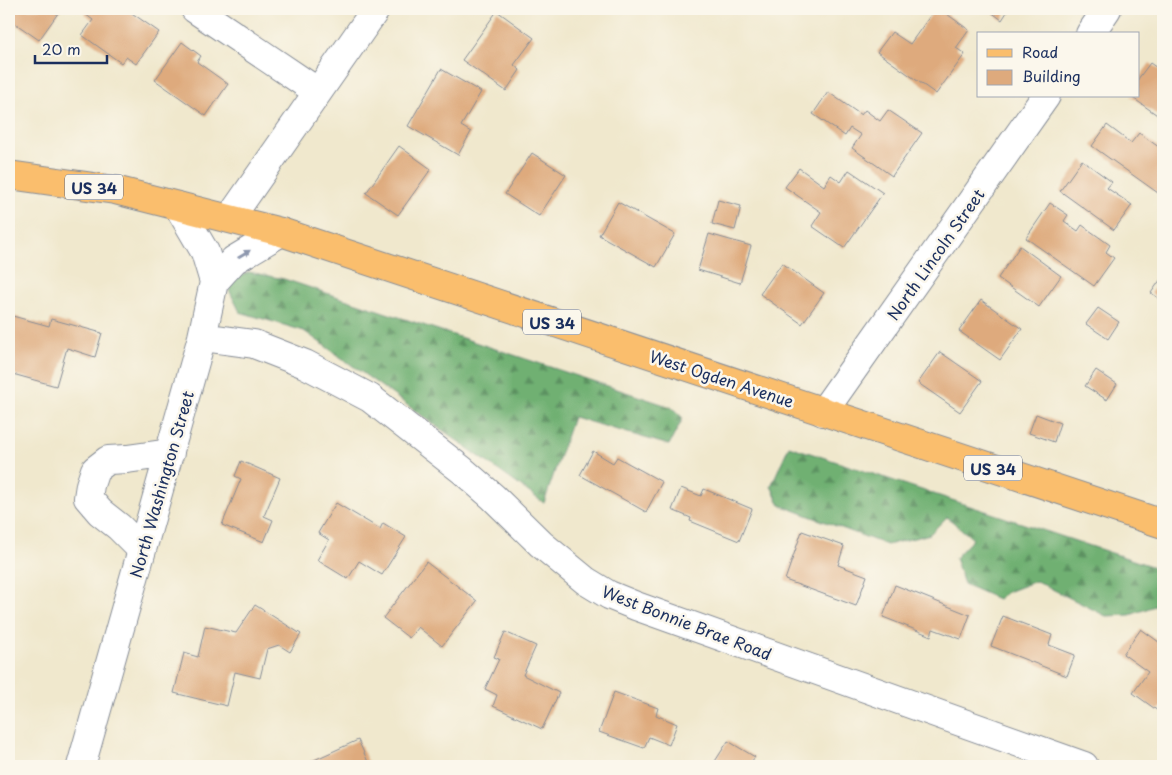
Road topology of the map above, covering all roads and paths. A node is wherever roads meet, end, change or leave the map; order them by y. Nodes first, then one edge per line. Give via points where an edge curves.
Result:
1 (195, 9) edge
2 (376, 9) edge
3 (1107, 9) edge
4 (1091, 32) edge
5 (318, 92) junction
6 (1045, 98) edge
7 (9, 175) edge
8 (178, 206) junction
9 (230, 218) junction
10 (281, 232) junction
11 (214, 282) junction
12 (202, 337) junction
13 (824, 412) junction
14 (170, 453) junction
15 (1163, 524) edge
16 (142, 550) junction
17 (81, 766) edge
18 (1084, 766) edge

1 - 5 street
2 - 5 street
3 - 4 street
5 - 9 street
6 - 13 street, North Lincoln Street
7 - 8 main road, US 34 via 115,190
8 - 9 main road, US 34
8 - 11 street via 205,252
9 - 10 main road, US 34
11 -> 10 street, North Washington Street via 234,260
10 - 13 main road, West Ogden Avenue / US 34
11 - 12 street, North Washington Street
12 - 14 street, North Washington Street
12 - 18 street, West Bonnie Brae Road via 254,344 305,364 370,398 462,470 562,562 609,594
13 - 15 main road, West Ogden Avenue / US 34
14 - 16 street, North Washington Street
14 - 16 street via 108,460 95,470 90,485 88,498
16 - 17 street, North Washington Street

